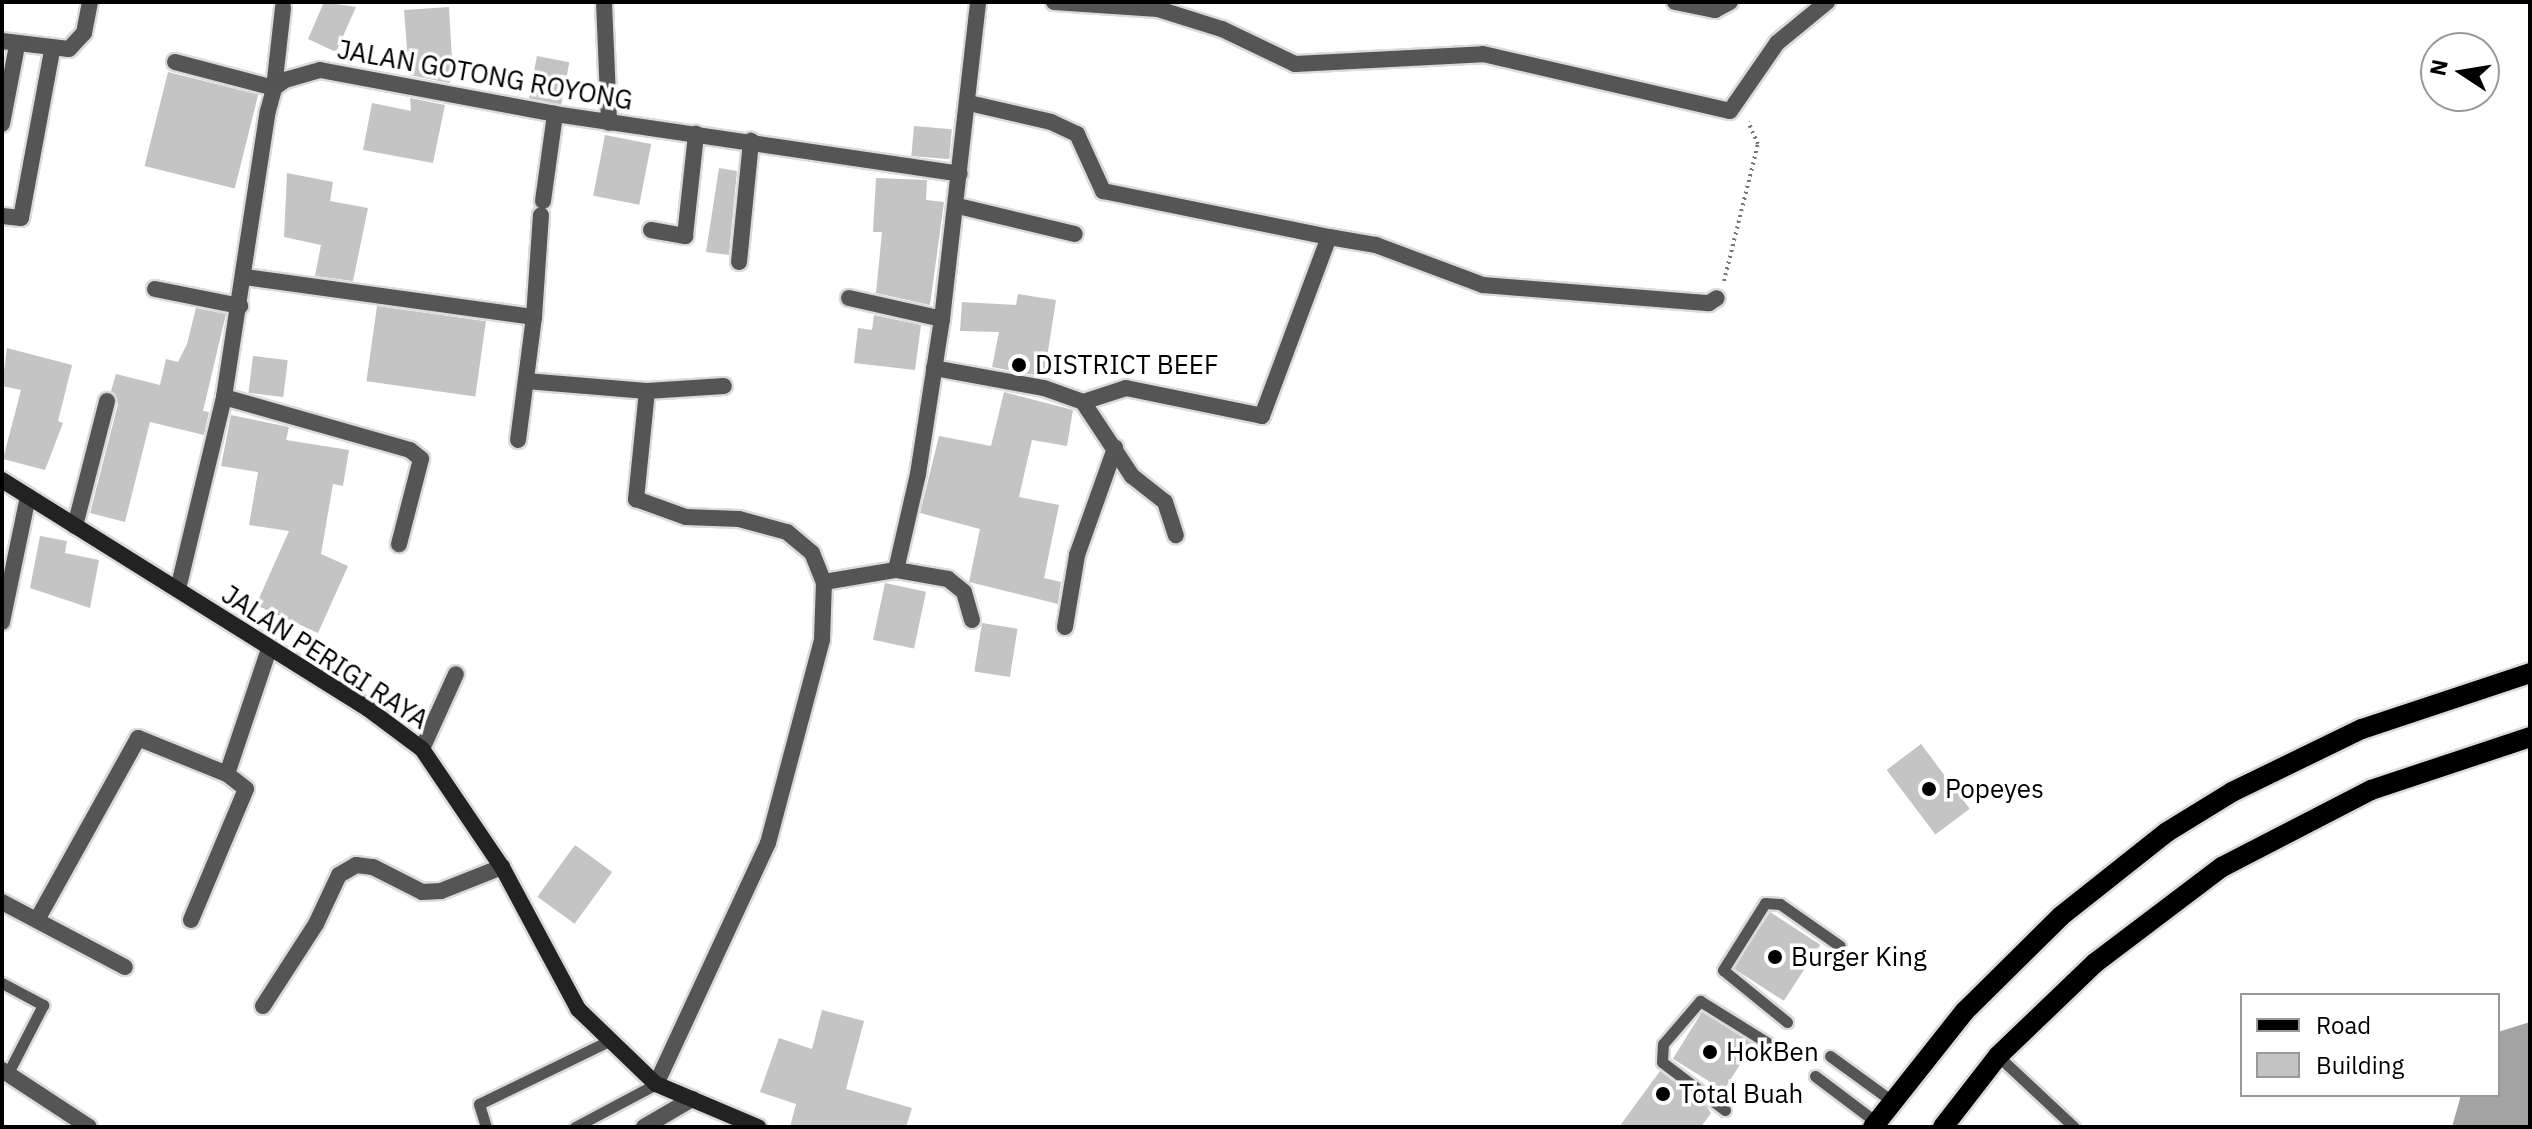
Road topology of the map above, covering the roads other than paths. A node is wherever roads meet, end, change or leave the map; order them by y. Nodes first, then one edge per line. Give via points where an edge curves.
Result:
1 (90, 2) edge
2 (604, 2) edge
3 (978, 2) edge
4 (1054, 2) edge
5 (1675, 2) edge
6 (1827, 2) edge
7 (1722, 6) edge
8 (283, 8) dead end
9 (9, 43) edge
10 (52, 51) junction
11 (175, 62) dead end
12 (274, 88) junction
13 (969, 103) junction
14 (555, 114) junction
15 (609, 123) junction
16 (2, 124) edge
17 (696, 134) junction
18 (751, 141) junction
19 (960, 174) junction
20 (958, 206) junction
21 (2, 216) edge
22 (651, 230) dead end
23 (1075, 234) dead end
24 (1329, 237) junction
25 (739, 262) dead end
26 (245, 277) junction
27 (155, 289) dead end
28 (849, 298) dead end
29 (1717, 298) road end
30 (240, 306) junction
31 (534, 317) junction
32 (942, 319) junction
33 (934, 368) junction
34 (526, 381) junction
35 (724, 386) dead end
36 (647, 391) junction
37 (224, 397) junction
38 (107, 401) dead end
39 (1083, 402) junction
40 (518, 440) dead end
41 (1115, 448) junction
42 (2, 480) edge
43 (28, 497) junction
44 (75, 526) junction
45 (1176, 535) dead end
46 (399, 544) dead end
47 (896, 570) junction
48 (824, 582) junction
49 (178, 589) junction
50 (972, 620) dead end
51 (2, 622) edge
52 (1065, 627) dead end
53 (269, 649) junction
54 (2530, 673) edge
55 (456, 674) dead end
56 (2530, 737) edge
57 (422, 749) junction
58 (227, 774) junction
59 (502, 867) junction
60 (2, 902) edge
61 (38, 918) junction
62 (191, 920) dead end
63 (1840, 946) dead end
64 (125, 967) dead end
65 (2, 983) edge
66 (263, 1006) dead end
67 (1787, 1022) dead end
68 (611, 1040) junction
69 (1771, 1045) dead end
70 (1830, 1056) dead end
71 (1998, 1056) junction
72 (5, 1072) edge
73 (1815, 1076) dead end
74 (656, 1084) junction
75 (692, 1099) junction
76 (1892, 1101) junction
77 (1725, 1110) dead end
78 (1874, 1124) edge
79 (89, 1127) edge
80 (486, 1127) edge
81 (575, 1127) edge
82 (644, 1127) edge
83 (758, 1127) edge
84 (1943, 1127) edge
85 (2074, 1127) edge

1 - 10 street via 76,43
2 - 15 street
3 - 13 street
4 - 6 street via 1158,9 1222,29 1295,64 1483,54 1730,111 1777,43
5 - 7 street
8 - 12 street
9 - 10 street
9 - 16 street
10 - 21 street via 21,218
11 - 12 street
12 - 14 street, JALAN GOTONG ROYONG via 320,70
12 - 26 street
13 - 19 street
13 - 24 street via 1051,122 1077,134 1103,191
14 - 15 street, JALAN GOTONG ROYONG
14 - 31 street
15 - 17 street, JALAN GOTONG ROYONG
17 - 18 street, JALAN GOTONG ROYONG
17 - 22 street via 685,236
18 - 19 street, JALAN GOTONG ROYONG
18 - 25 street
19 - 20 street
20 - 23 street
20 - 32 street
24 - 29 street via 1376,245 1483,285 1709,303
24 - 39 street via 1262,416 1126,388
26 - 30 street
26 - 31 street
27 - 30 street
28 - 32 street
30 - 37 street
31 - 34 street
32 - 33 street
33 - 39 street via 1044,388
33 - 47 street
34 - 36 street
34 - 40 street
35 - 36 street
36 - 48 street via 636,499 686,517 739,519 787,532 812,553
37 - 46 street via 421,459
37 - 49 street
38 - 44 street
39 - 41 street
41 - 45 street via 1132,476 1165,502
41 - 52 street via 1098,480 1077,555
42 - 43 street, JALAN PERIGI RAYA
43 - 44 street, JALAN PERIGI RAYA
43 - 51 street
44 - 49 street, JALAN PERIGI RAYA
47 - 48 street
47 - 50 street via 948,579 964,592
48 - 74 street via 822,640 768,843
49 - 53 street, JALAN PERIGI RAYA
53 - 57 street, JALAN PERIGI RAYA
53 - 58 street
54 - 76 main road via 2362,729 2232,792 2167,832 2061,916 1965,1011
55 - 57 street
56 - 71 main road via 2371,790 2243,855 2095,963
57 - 59 street, JALAN PERIGI RAYA
58 - 61 street via 133,739
58 - 62 street via 247,795
59 - 66 street via 441,891 422,892 373,867 356,865 339,875 316,924
59 - 68 street, JALAN PERIGI RAYA via 578,1009
60 - 61 street
61 - 64 street
63 - 67 lane via 1780,904 1765,903 1723,970
65 - 72 lane via 43,1005
68 - 74 street, JALAN PERIGI RAYA
68 - 80 lane via 479,1104
69 - 77 lane via 1700,1001 1663,1044 1662,1062
70 - 76 lane
71 - 84 main road
71 - 85 lane
72 - 79 street
73 - 78 lane
74 - 75 street, JALAN PERIGI RAYA
74 - 81 lane
75 - 82 street
75 - 83 street, JALAN PERIGI RAYA
76 - 78 main road

